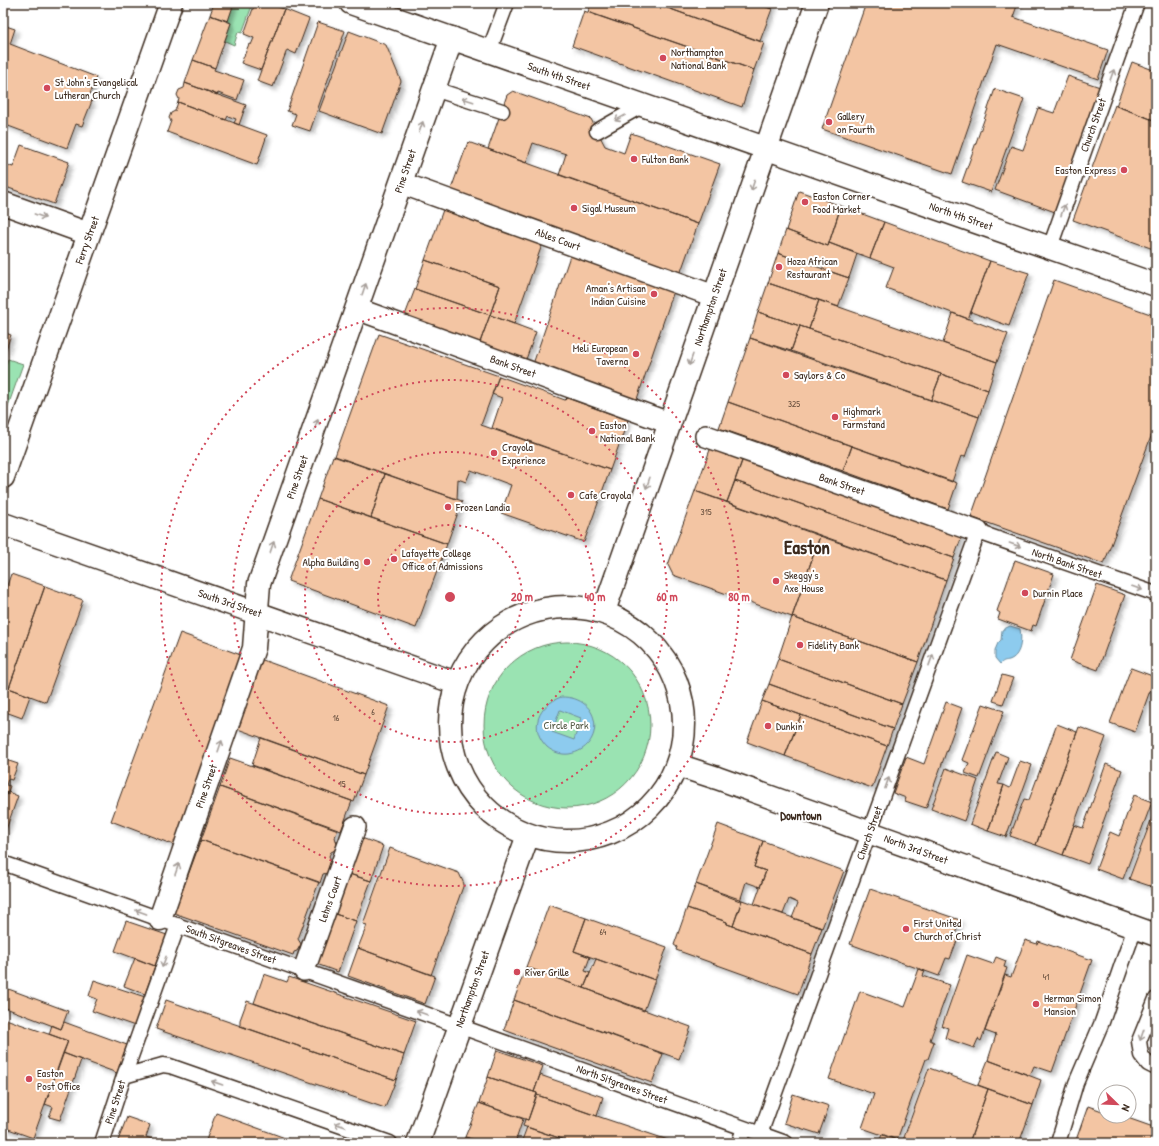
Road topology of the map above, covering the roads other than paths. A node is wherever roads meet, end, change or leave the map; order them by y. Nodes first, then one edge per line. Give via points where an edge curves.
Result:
1 (171, 3) edge
2 (351, 3) edge
3 (506, 3) edge
4 (817, 3) edge
5 (1137, 3) edge
6 (452, 38) junction
7 (490, 51) junction
8 (434, 89) junction
9 (643, 105) junction
10 (502, 111) dead end
11 (598, 131) dead end
12 (766, 148) junction
13 (401, 183) junction
14 (3, 203) edge
15 (89, 234) junction
16 (1050, 247) junction
17 (1156, 285) edge
18 (714, 296) junction
19 (356, 309) junction
20 (669, 423) junction
21 (706, 436) dead end
22 (3, 477) edge
23 (3, 524) edge
24 (978, 532) junction
25 (1156, 594) edge
26 (604, 611) junction
27 (257, 612) junction
28 (456, 683) junction
29 (676, 765) junction
30 (355, 827) dead end
31 (869, 832) junction
32 (528, 835) junction
33 (3, 863) edge
34 (169, 922) junction
35 (1135, 928) junction
36 (1156, 935) edge
37 (304, 970) junction
38 (1156, 999) edge
39 (458, 1026) junction
40 (1156, 1068) edge
41 (124, 1076) junction
42 (744, 1128) junction
43 (760, 1134) junction
44 (102, 1143) edge
45 (390, 1143) edge
46 (418, 1143) edge
47 (739, 1143) edge
48 (786, 1143) edge
49 (1058, 1143) edge

1 - 15 main road, Ferry Street
2 - 6 main road, South 4th Street
3 - 7 lane
4 - 12 main road, Northampton Street
16 -> 5 lane, Church Street
6 - 7 main road, South 4th Street
6 - 8 main road, Pine Street
7 - 9 main road, South 4th Street
10 -> 8 lane
13 -> 8 main road, Pine Street
9 -> 11 lane
9 - 12 main road, South 4th Street
12 - 16 main road, North 4th Street
12 -> 18 main road, Northampton Street
13 - 18 street, Ables Court
19 -> 13 main road, Pine Street
14 -> 15 main road
15 - 22 main road, Ferry Street
16 - 17 main road, North 4th Street
18 -> 20 main road, Northampton Street
19 - 20 street, Bank Street
27 -> 19 main road, Pine Street via 259,584
20 -> 26 main road, Northampton Street
21 - 24 street, Bank Street
23 - 27 main road, South 3rd Street
24 -> 25 lane, North Bank Street
31 -> 24 lane, Church Street
26 - 28 main road via 575,608 543,611 516,618 488,636 470,657
26 - 29 main road via 633,625 653,645 673,674 683,706 684,734
27 - 28 main road, South 3rd Street
34 -> 27 main road, Pine Street via 254,648
28 - 32 main road via 448,714 449,737 461,778 487,810 500,821
29 - 31 main road, North 3rd Street
29 - 32 main road via 662,792 648,807 631,823 610,834 580,841 558,842
30 - 37 street, Lehns Court
31 - 35 main road, North 3rd Street
31 - 43 lane, Church Street
32 - 39 main road, Northampton Street
34 -> 33 lane, South Sitgreaves Street
34 - 37 lane, South Sitgreaves Street
34 -> 41 lane, Pine Street
35 - 36 main road, North 3rd Street
35 - 49 lane via 1102,1022 1076,1083
39 -> 37 lane, South Sitgreaves Street
38 -> 40 lane via 1140,1041 1141,1055 1148,1064
39 - 42 lane, North Sitgreaves Street
39 - 46 main road, Northampton Street
41 - 44 lane, Pine Street
45 -> 41 lane via 170,1066 163,1065
42 - 43 lane, North Sitgreaves Street
42 - 47 lane
43 - 48 lane, North Sitgreaves Street

